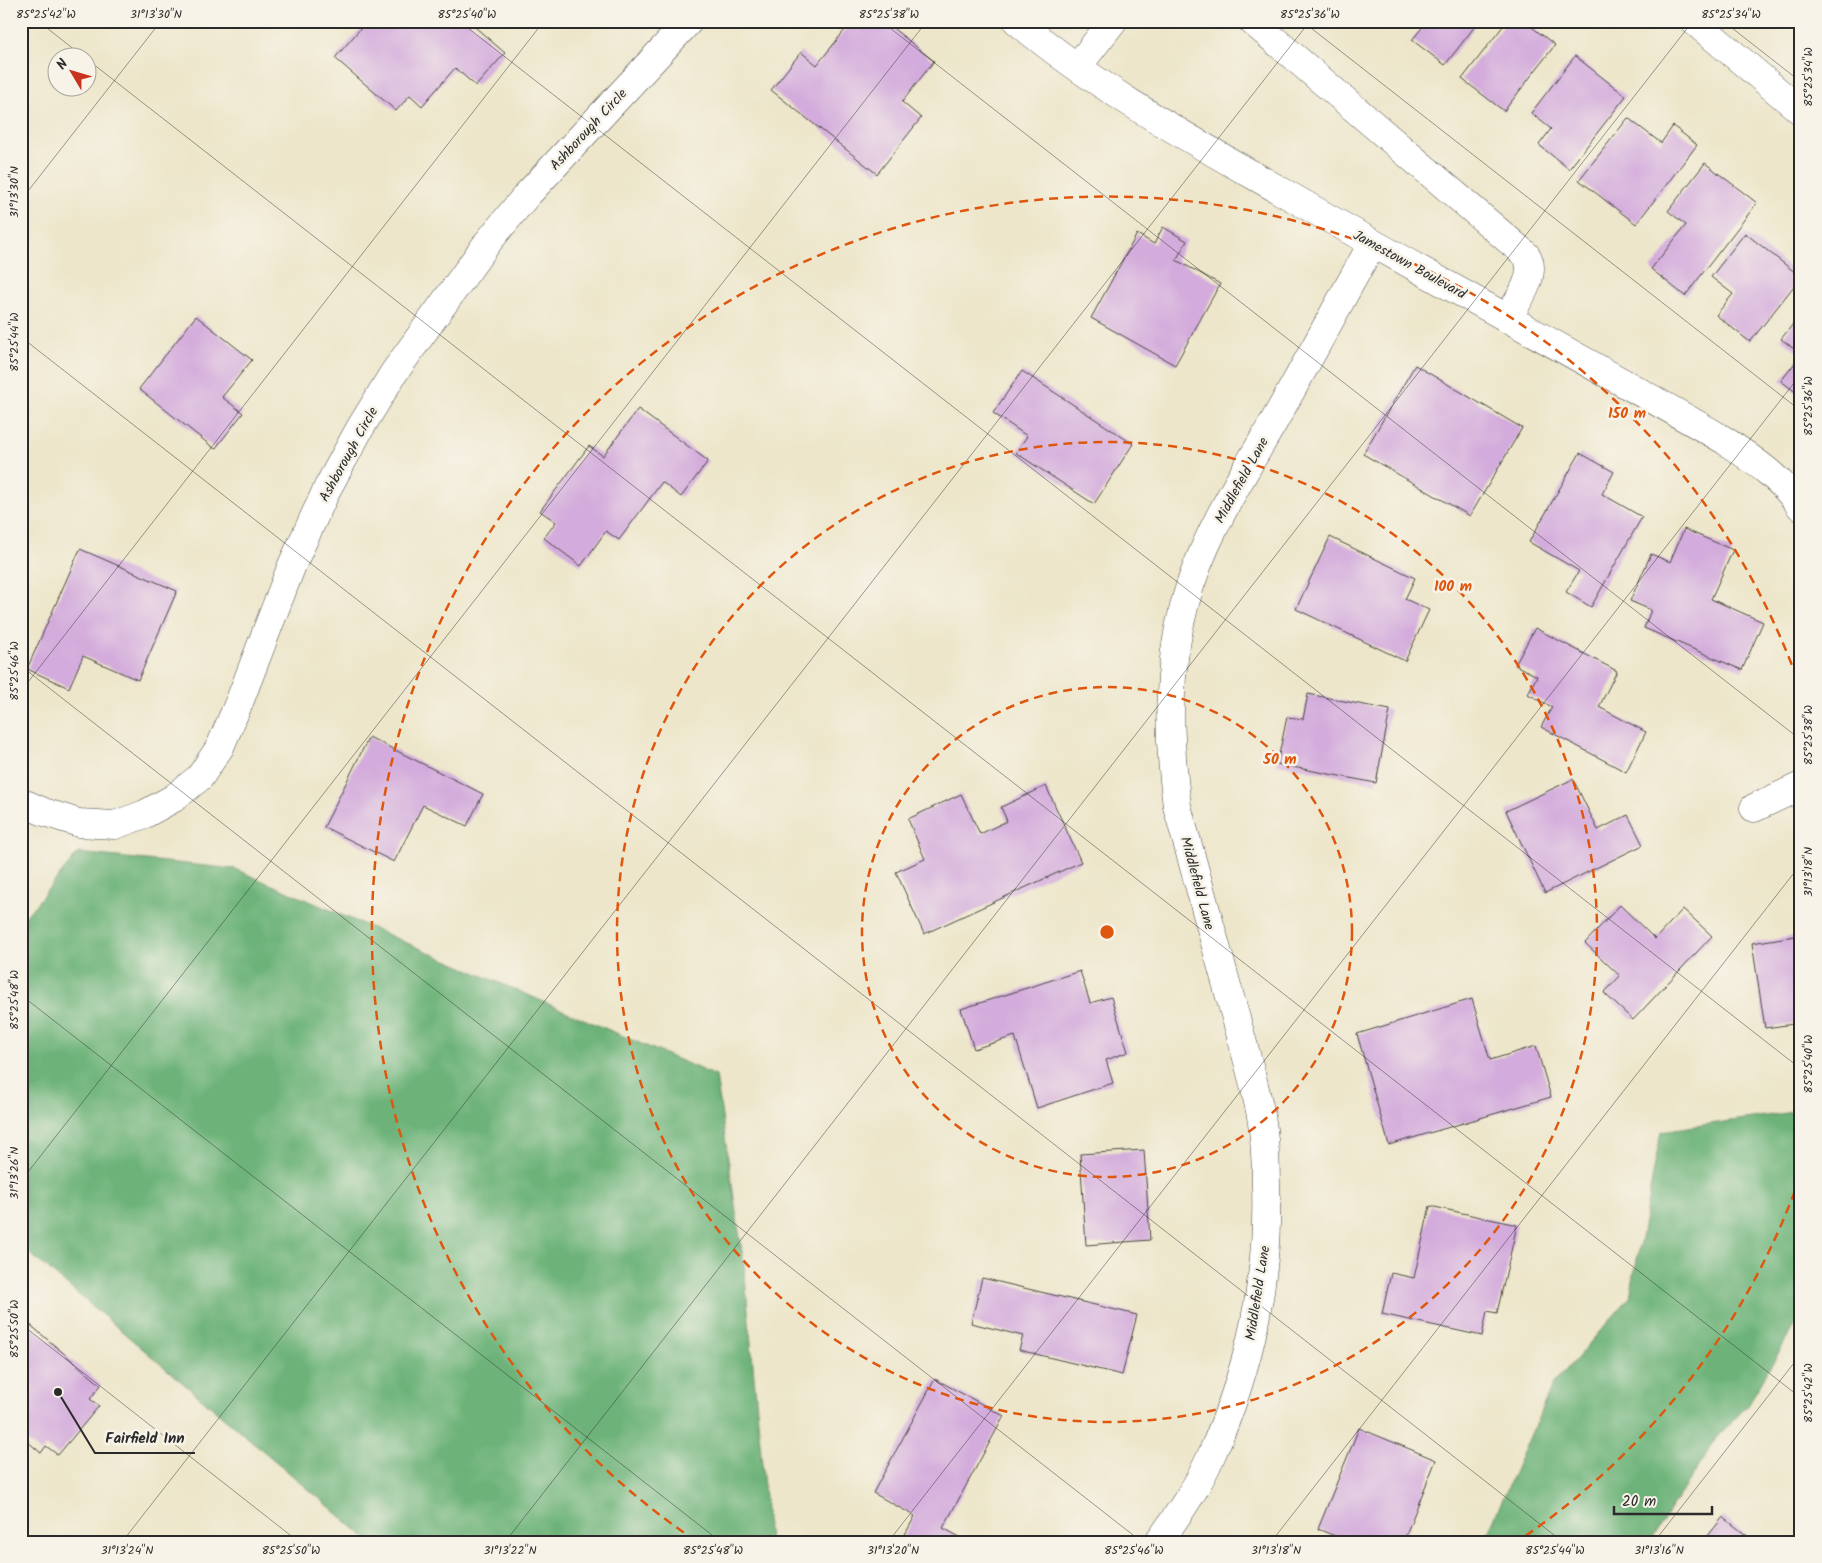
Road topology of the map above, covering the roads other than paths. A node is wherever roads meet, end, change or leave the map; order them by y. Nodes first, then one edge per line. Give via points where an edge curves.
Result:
1 (689, 21) edge
2 (1017, 21) edge
3 (1113, 21) edge
4 (1252, 21) edge
5 (1694, 21) edge
6 (1077, 67) junction
7 (1801, 111) edge
8 (1372, 244) junction
9 (1507, 319) junction
10 (1801, 507) edge
11 (1801, 786) edge
12 (21, 802) edge
13 (1754, 808) dead end
14 (1159, 1542) edge

1 - 12 street, Ashborough Circle via 526,196 478,256 393,374 328,489 292,565 220,747 200,776 174,798 115,825 78,823
2 - 6 street, Jamestown Boulevard
3 - 6 street
4 - 9 street via 1526,255 1530,260 1530,274
5 - 7 street
6 - 8 street, Jamestown Boulevard via 1139,109
8 - 9 street, Jamestown Boulevard
8 - 14 street, Middlefield Lane via 1204,548 1185,603 1173,662 1169,713 1177,806 1262,1118 1267,1218 1256,1320 1229,1412 1211,1457
9 - 10 street, Jamestown Boulevard via 1724,440 1772,475
11 - 13 street

